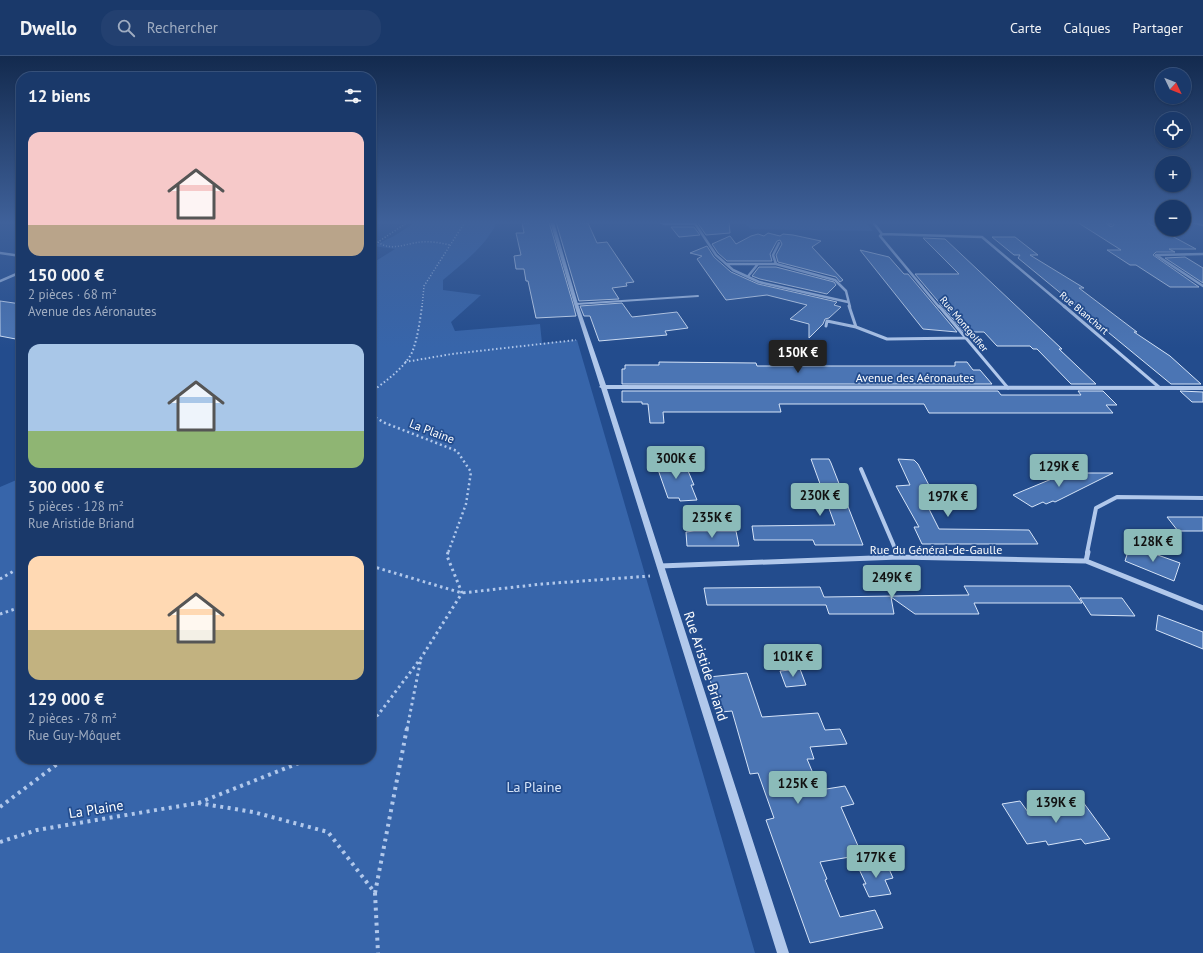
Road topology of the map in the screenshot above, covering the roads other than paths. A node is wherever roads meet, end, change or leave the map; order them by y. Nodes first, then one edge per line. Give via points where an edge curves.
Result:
1 (564, 264) edge
2 (726, 264) joint
3 (758, 264) junction
4 (776, 264) joint
5 (903, 264) edge
6 (1014, 264) edge
7 (1169, 264) edge
8 (16, 274) edge
9 (749, 275) junction
10 (0, 280) edge
11 (1194, 280) junction
12 (1203, 281) edge
13 (1203, 286) edge
14 (698, 296) dead end
15 (848, 302) junction
16 (576, 304) junction
17 (826, 326) dead end
18 (856, 327) junction
19 (965, 338) junction
20 (602, 387) junction
21 (1008, 388) junction
22 (1160, 388) junction
23 (1203, 388) edge
24 (861, 470) dead end
25 (1203, 498) edge
26 (899, 557) junction
27 (1086, 561) junction
28 (660, 566) junction
29 (1203, 608) edge
30 (783, 953) edge

1 - 16 street, Rue Aristide Briand
2 - 3 street
2 - 9 street via 733,270
3 - 4 street
3 - 9 street
4 - 15 street via 835,280 846,291
5 - 19 street, Rue Montgolfier
6 - 22 street, Rue Blanchart
7 - 11 street
8 - 10 street
9 - 15 street via 759,282
11 - 12 street
11 - 13 street
14 - 16 lane
15 - 18 street
16 - 20 street, Rue Aristide Briand
17 - 18 street via 827,321
18 - 19 street via 887,339
19 - 21 street, Rue Montgolfier
20 - 21 street, Avenue des Aéronautes
20 - 28 street, Rue Aristide Briand
21 - 22 street, Avenue des Aéronautes
22 - 23 street, Avenue des Aéronautes
24 - 26 street
25 - 27 street via 1117,497 1096,508
26 - 27 street, Rue du Général-de-Gaulle
26 - 28 street, Rue du Général-de-Gaulle
27 - 29 street, Rue du Général-de-Gaulle
28 - 30 street, Rue Aristide Briand

